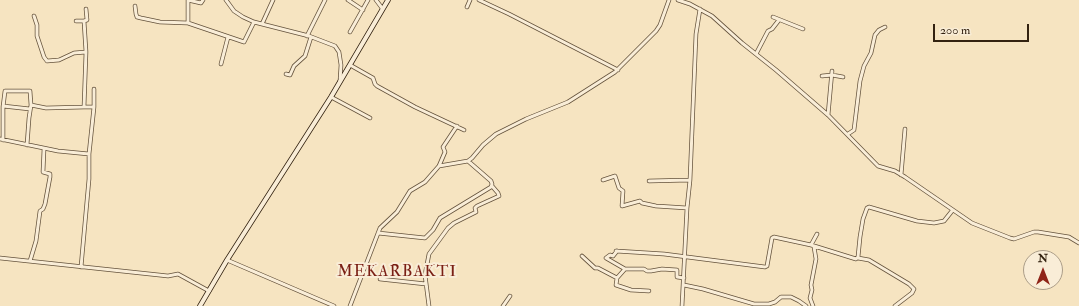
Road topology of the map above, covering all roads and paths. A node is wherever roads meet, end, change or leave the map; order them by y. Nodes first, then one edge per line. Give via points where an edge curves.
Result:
1 (188, 0) edge
2 (203, 0) edge
3 (226, 0) edge
4 (273, 0) edge
5 (325, 0) edge
6 (348, 0) edge
7 (368, 0) edge
8 (376, 0) edge
9 (388, 0) edge
10 (470, 0) edge
11 (479, 0) edge
12 (669, 0) edge
13 (678, 0) edge
14 (136, 6) dead end
15 (467, 7) dead end
16 (382, 8) junction
17 (86, 9) dead end
18 (700, 9) junction
19 (363, 10) junction
20 (34, 16) dead end
21 (773, 17) dead end
22 (76, 20) dead end
23 (779, 20) junction
24 (84, 21) junction
25 (254, 22) junction
26 (188, 23) junction
27 (262, 24) junction
28 (885, 27) dead end
29 (803, 29) dead end
30 (350, 32) dead end
31 (307, 36) junction
32 (228, 37) junction
33 (311, 37) junction
34 (86, 52) junction
35 (756, 54) junction
36 (221, 64) dead end
37 (350, 65) junction
38 (618, 70) junction
39 (832, 73) junction
40 (286, 74) dead end
41 (822, 76) dead end
42 (843, 76) dead end
43 (340, 81) junction
44 (94, 89) dead end
45 (331, 97) junction
46 (31, 105) junction
47 (3, 106) junction
48 (84, 107) junction
49 (94, 107) junction
50 (30, 109) junction
51 (828, 115) junction
52 (370, 118) dead end
53 (457, 126) junction
54 (2, 128) edge
55 (905, 129) dead end
56 (464, 130) dead end
57 (848, 134) junction
58 (2, 140) edge
59 (27, 145) junction
60 (44, 149) junction
61 (89, 154) junction
62 (468, 161) junction
63 (440, 166) junction
64 (901, 175) junction
65 (603, 180) dead end
66 (690, 180) junction
67 (649, 181) dead end
68 (492, 186) junction
69 (687, 208) junction
70 (952, 211) junction
71 (378, 233) junction
72 (817, 234) dead end
73 (1079, 243) edge
74 (812, 246) junction
75 (582, 256) dead end
76 (685, 257) junction
77 (0, 258) edge
78 (858, 258) junction
79 (227, 260) junction
80 (30, 261) junction
81 (80, 267) junction
82 (625, 268) junction
83 (617, 278) junction
84 (684, 278) junction
85 (380, 279) dead end
86 (426, 284) junction
87 (684, 285) junction
88 (209, 290) junction
89 (650, 291) dead end
90 (510, 296) dead end
91 (902, 301) junction
92 (200, 306) edge
93 (334, 306) edge
94 (350, 306) edge
95 (429, 306) edge
96 (503, 306) edge
97 (682, 306) edge
98 (806, 306) edge
99 (813, 306) edge
100 (895, 306) edge
101 (900, 306) edge

1 - 2 street via 201,3
1 - 26 street
3 - 25 street via 238,14
4 - 27 street
5 - 31 street
6 - 19 street
7 - 19 street
8 - 16 street
9 - 16 main road
10 - 15 street
11 - 38 street
12 - 38 street via 656,31
13 - 18 street
14 - 26 street via 137,17 160,22
16 - 37 main road
17 - 24 street via 87,20
18 - 35 street via 712,16
18 - 66 street via 694,56
19 - 30 street
20 - 34 street via 37,36 47,61
21 - 23 street
22 - 24 street
23 - 29 street
23 - 35 street via 768,30
24 - 34 street
25 - 27 street
25 - 32 street via 245,42
26 - 32 street
27 - 31 street
28 - 57 street via 878,30 875,35 871,53 864,66 854,130
31 - 33 street
32 - 36 street
33 - 40 street via 305,56 294,66 290,75
33 - 43 street via 338,49
34 - 48 street
35 - 51 street
37 - 43 main road
37 - 53 street via 373,78 377,86
38 - 62 street via 568,102 496,134
39 - 41 street
39 - 42 street
39 - 51 street
43 - 45 main road
44 - 49 street
45 - 52 street
45 - 79 main road
46 - 47 street via 30,91 6,90
46 - 48 street via 46,108
46 - 50 street
47 - 50 street
47 - 54 street
48 - 49 street
49 - 61 street
50 - 59 street
51 - 57 street
53 - 56 street
53 - 63 street via 443,147 446,151
54 - 58 street
55 - 64 street
57 - 64 street via 878,166
58 - 59 street
59 - 60 street
60 - 61 street
60 - 80 street via 43,172 50,174 50,177
61 - 81 street
62 - 63 street
62 - 68 street via 491,181
63 - 71 street via 425,182 410,191 397,212 387,220
64 - 70 street
65 - 69 street via 615,176 619,188 623,191 622,206 640,201 656,206
66 - 67 street
66 - 69 street
68 - 71 street via 440,218 433,230 424,238
68 - 86 street via 498,196 477,206 476,212 454,223 434,246 429,254
69 - 76 street
70 - 73 street via 972,223 1010,238 1038,232 1069,237
70 - 78 street via 944,221 934,223 911,220 868,207 861,229
71 - 94 street
72 - 74 street
74 - 76 street via 773,238 765,267
74 - 78 street
74 - 99 street via 816,259 810,285
75 - 83 street via 595,268
76 - 82 street via 617,251 613,256 606,258
76 - 84 street
77 - 80 street
78 - 91 street via 869,260 911,285 913,291
79 - 88 main road
79 - 93 street
80 - 81 street
81 - 88 street via 165,276 178,274
82 - 83 street
82 - 84 street via 644,268 646,271 677,270 677,277
83 - 89 street via 616,285 631,290
84 - 87 street
85 - 86 street
86 - 95 street
87 - 97 street
87 - 98 street via 754,304 769,304 781,297 791,297
88 - 92 main road
90 - 96 street
91 - 100 street
91 - 101 street

